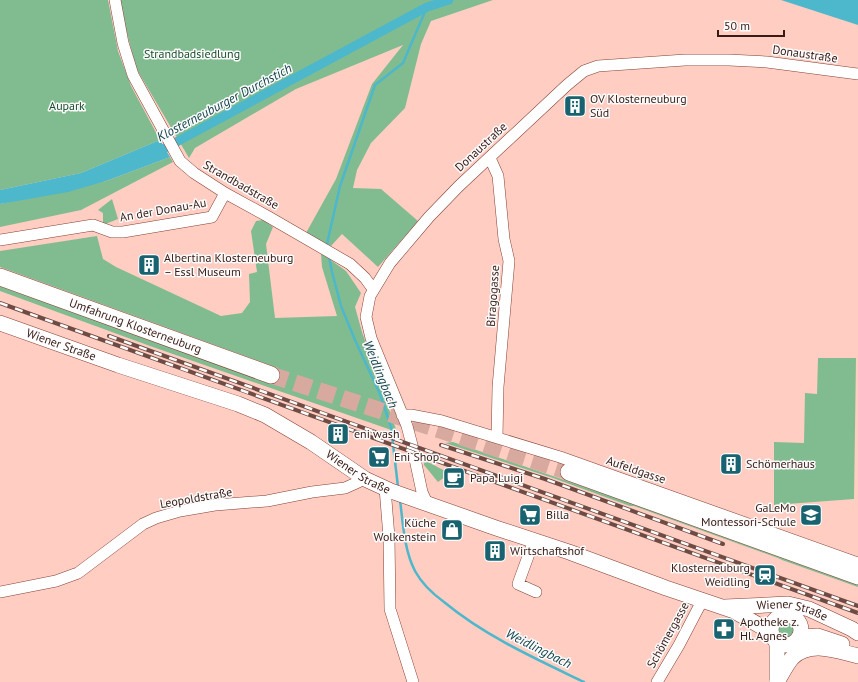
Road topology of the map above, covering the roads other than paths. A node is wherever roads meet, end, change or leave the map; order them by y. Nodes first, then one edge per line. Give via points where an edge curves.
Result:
1 (115, 0) edge
2 (858, 74) edge
3 (491, 162) junction
4 (225, 193) junction
5 (0, 240) edge
6 (0, 277) edge
7 (373, 289) junction
8 (0, 323) edge
9 (271, 375) tunnel mouth
10 (402, 415) junction
11 (497, 438) junction
12 (569, 472) tunnel mouth
13 (366, 479) junction
14 (388, 489) junction
15 (420, 501) junction
16 (534, 540) junction
17 (858, 563) edge
18 (858, 576) edge
19 (0, 592) edge
20 (536, 592) dead end
21 (702, 601) junction
22 (728, 610) junction
23 (785, 633) junction
24 (858, 634) edge
25 (858, 649) edge
26 (858, 656) edge
27 (413, 682) edge
28 (657, 682) edge
29 (777, 682) edge

1 - 4 street, Strandbadstraße via 123,44 133,75 180,161
2 - 3 street, Donaustraße via 767,62 729,60 598,66 579,75 520,129
3 - 7 street, Donaustraße via 463,182 429,217 390,263
3 - 11 street, Biragogasse via 498,176 504,239 509,261 498,387
4 - 5 street, An der Donau-Au via 212,217 123,232 112,232 93,225
4 - 7 street, Strandbadstraße via 344,260 362,275
6 - 9 main road, Umfahrung Klosterneuburg
7 - 10 street, Donaustraße via 366,311 367,324
8 - 13 street, Wiener Straße via 238,404 311,442
10 - 11 street, Aufeldgasse via 442,421
10 - 15 street, Donaustraße via 407,426 422,492
11 - 17 street, Aufeldgasse via 560,457
12 - 18 main road
13 - 14 street, Wiener Straße
13 - 19 street, Leopoldstraße via 345,488 267,501 215,505 156,518 143,524 78,573 56,581
14 - 15 street, Wiener Straße
14 - 27 street via 390,609
15 - 16 street, Wiener Straße
16 - 20 street via 518,584
16 - 21 street, Wiener Straße
21 - 22 street, Wiener Straße
21 - 28 street, Schömergasse
22 - 23 street, Wiener Straße
22 - 24 street, Wiener Straße via 788,604 809,609
23 - 24 street, Wiener Straße
23 - 25 street, Wiener Straße via 818,636
23 - 29 street
26 - 29 street via 829,649 807,650 794,657

